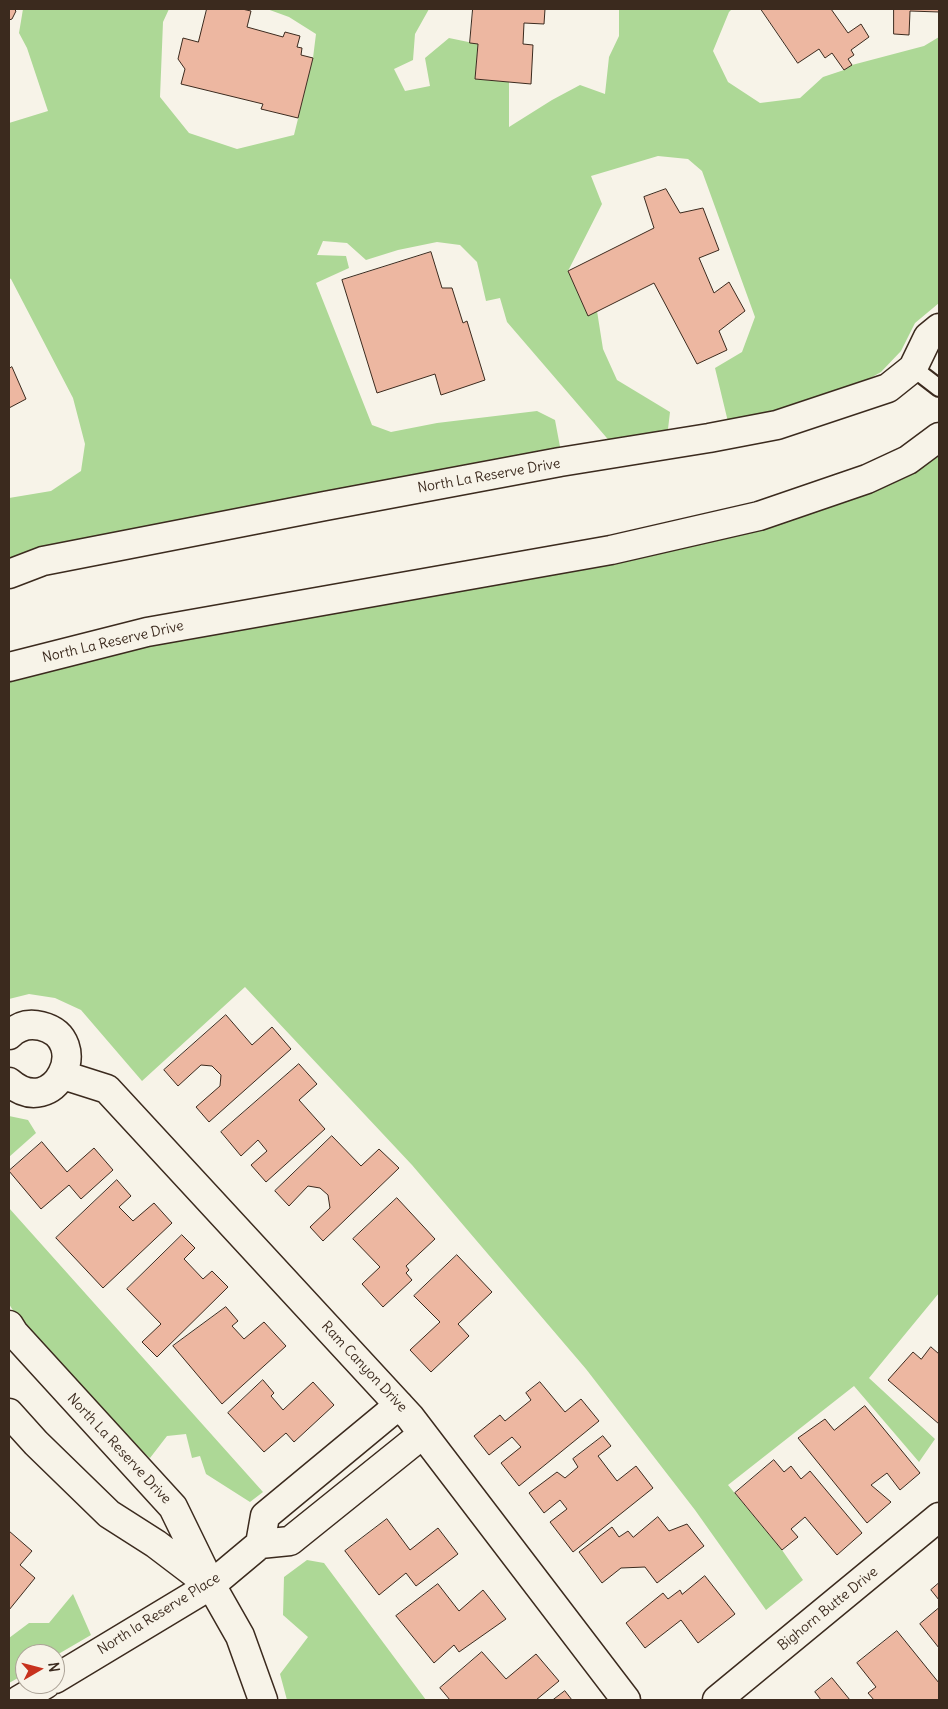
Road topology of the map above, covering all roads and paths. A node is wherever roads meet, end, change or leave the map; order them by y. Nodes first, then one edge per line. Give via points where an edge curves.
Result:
1 (939, 328) edge
2 (913, 368) junction
3 (939, 388) edge
4 (939, 437) edge
5 (9, 574) edge
6 (9, 667) edge
7 (9, 1035) edge
8 (63, 1075) junction
9 (9, 1082) edge
10 (9, 1325) edge
11 (399, 1405) junction
12 (9, 1413) edge
13 (423, 1434) junction
14 (939, 1517) edge
15 (260, 1544) junction
16 (211, 1585) junction
17 (65, 1673) edge
18 (263, 1700) edge
19 (626, 1700) edge
20 (717, 1700) edge

1 - 2 street, North La Reserve Drive via 928,337
2 - 3 lane
2 - 5 street, North La Reserve Drive via 888,388 777,425 306,509 43,562
4 - 6 street, North La Reserve Drive via 908,460 867,479 759,516 611,550 147,632
7 - 8 street via 13,1030 35,1024 55,1033 63,1042 66,1053
8 - 9 street via 56,1084 36,1093 15,1088
8 - 11 street, Ram Canyon Drive via 107,1089
10 - 16 street, North La Reserve Drive via 173,1507
11 - 13 street, Ram Canyon Drive
11 - 15 street via 265,1516
12 - 16 street, North La Reserve Drive via 109,1514
13 - 15 street via 290,1541
13 - 19 street, Ram Canyon Drive
14 - 20 street, Bighorn Butte Drive
15 - 16 street, North la Reserve Place
16 - 17 street, North la Reserve Place
16 - 18 street, North La Reserve Drive via 240,1636

